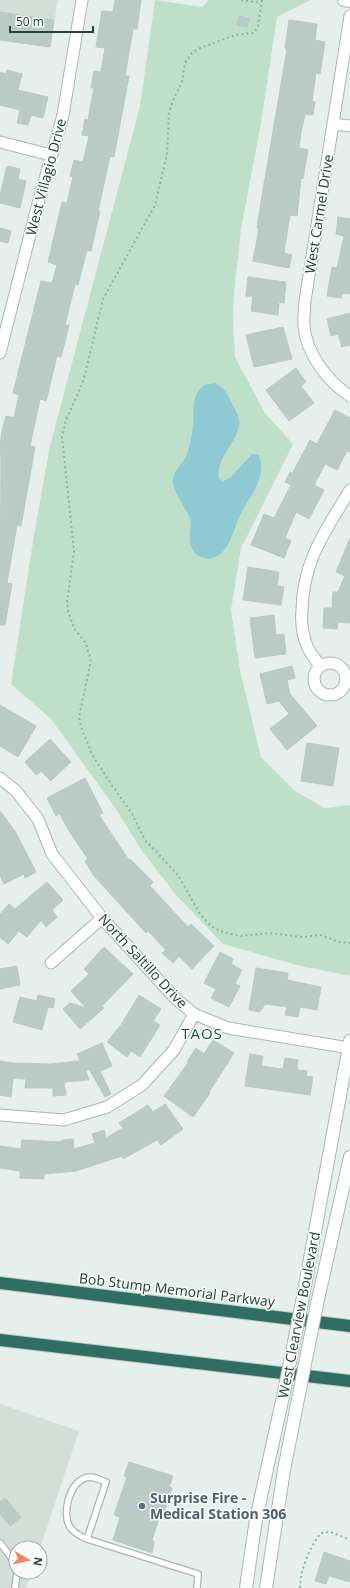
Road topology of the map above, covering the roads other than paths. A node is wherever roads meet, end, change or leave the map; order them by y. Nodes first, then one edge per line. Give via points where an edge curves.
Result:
1 (82, 0) edge
2 (344, 0) edge
3 (350, 1) edge
4 (350, 16) edge
5 (334, 124) junction
6 (350, 126) edge
7 (0, 142) edge
8 (52, 155) junction
9 (0, 353) edge
10 (350, 396) edge
11 (350, 490) edge
12 (320, 666) dead end
13 (0, 778) edge
14 (102, 918) junction
15 (51, 963) dead end
16 (194, 1014) junction
17 (350, 1045) edge
18 (0, 1115) edge
19 (350, 1156) edge
20 (0, 1283) edge
21 (350, 1326) edge
22 (0, 1340) edge
23 (350, 1381) edge
24 (87, 1538) junction
25 (0, 1543) edge
26 (8, 1554) edge
27 (197, 1588) edge
28 (246, 1588) edge
29 (266, 1588) edge

1 - 8 street, West Villagio Drive via 63,115
2 - 3 street
4 - 5 street, West Carmel Drive
5 - 6 street
5 - 10 street, West Carmel Drive via 307,286 304,326 312,354 324,374 338,389
7 - 8 street
8 - 9 street, West Villagio Drive
11 - 12 street via 314,550 303,588 301,622 307,646
13 - 14 street, North Saltillo Drive via 16,791 38,819 52,854
14 - 15 street
14 - 16 street, North Saltillo Drive via 176,999
16 - 17 street, North Saltillo Drive via 228,1028
16 - 18 street via 174,1050 142,1085 106,1107 64,1120
17 - 28 street, West Clearview Boulevard, bridge via 302,1302 256,1519
19 - 29 street, West Clearview Boulevard, bridge via 284,1470
20 - 21 highway, Bob Stump Memorial Parkway
22 - 23 highway
24 - 24 lane via 73,1531 67,1521 67,1510 77,1484 91,1477 106,1482
24 - 27 lane via 198,1574
25 - 26 lane

